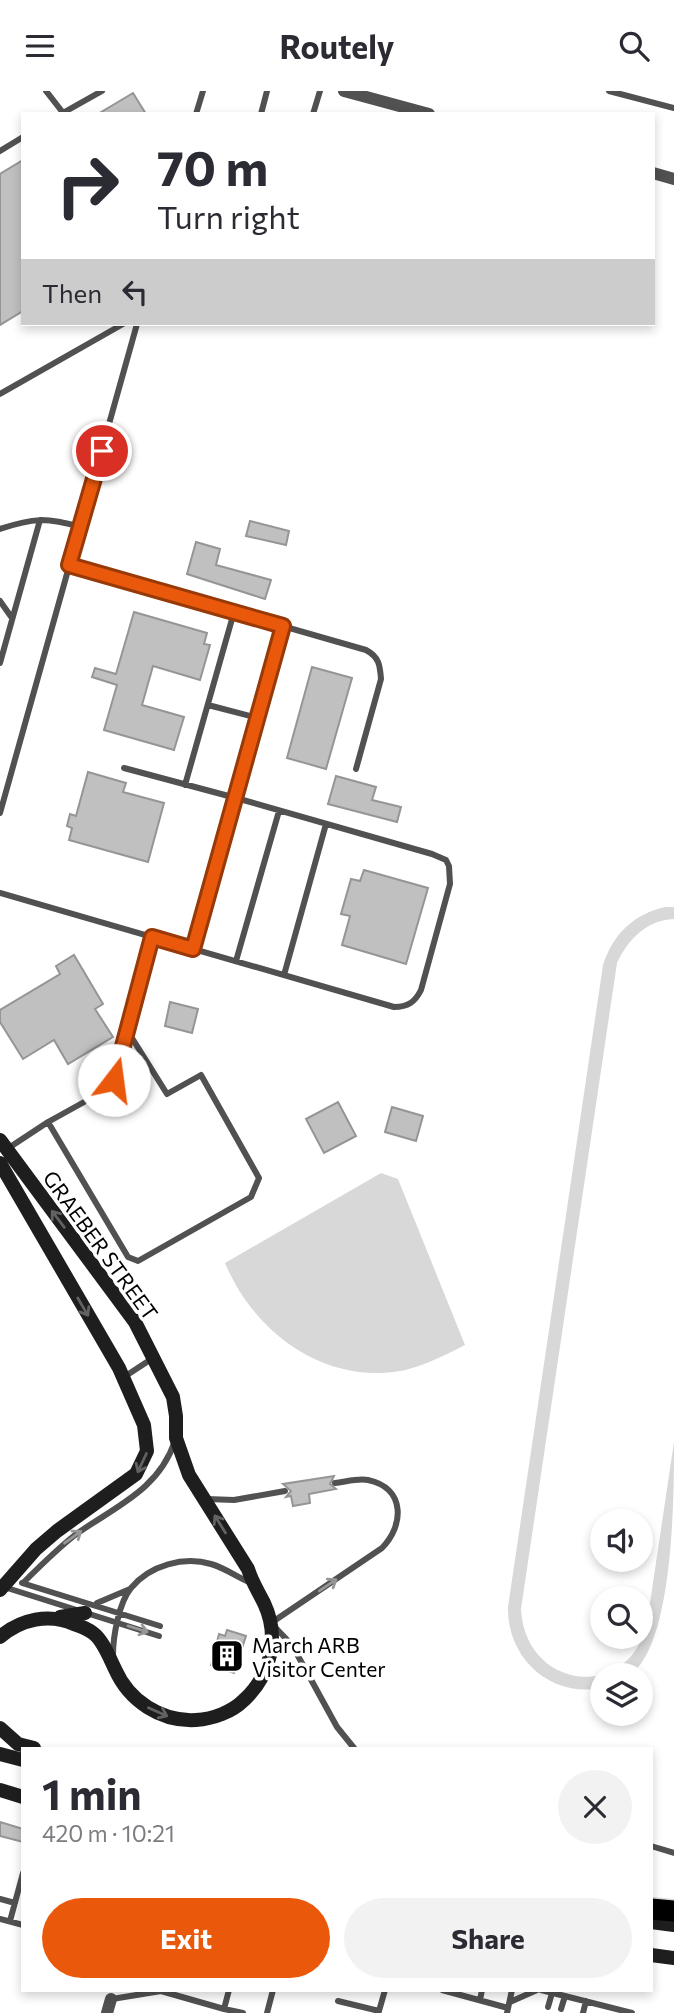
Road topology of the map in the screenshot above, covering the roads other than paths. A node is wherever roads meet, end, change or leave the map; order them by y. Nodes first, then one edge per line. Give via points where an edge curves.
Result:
1 (46, 91) edge
2 (102, 91) edge
3 (201, 91) edge
4 (267, 91) edge
5 (320, 91) edge
6 (344, 91) edge
7 (609, 91) edge
8 (674, 108) edge
9 (62, 112) edge
10 (65, 112) edge
11 (196, 112) edge
12 (262, 112) edge
13 (314, 112) edge
14 (422, 112) edge
15 (21, 138) edge
16 (0, 151) edge
17 (655, 174) edge
18 (674, 179) edge
19 (119, 326) edge
20 (136, 326) edge
21 (0, 394) edge
22 (40, 520) junction
23 (80, 527) junction
24 (0, 529) edge
25 (69, 565) junction
26 (0, 601) edge
27 (234, 612) junction
28 (12, 618) junction
29 (283, 626) junction
30 (0, 663) edge
31 (208, 705) junction
32 (258, 719) junction
33 (124, 768) dead end
34 (356, 769) dead end
35 (185, 785) junction
36 (236, 799) junction
37 (279, 811) junction
38 (0, 813) edge
39 (326, 824) junction
40 (0, 893) edge
41 (152, 937) junction
42 (193, 949) junction
43 (236, 961) junction
44 (284, 975) junction
45 (127, 1030) junction
46 (48, 1122) junction
47 (2, 1151) edge
48 (153, 1358) junction
49 (122, 1378) junction
50 (176, 1438) junction
51 (335, 1483) dead end
52 (285, 1491) dead end
53 (204, 1499) junction
54 (252, 1584) junction
55 (9, 1585) edge
56 (130, 1589) junction
57 (90, 1608) junction
58 (120, 1612) junction
59 (52, 1618) junction
60 (118, 1623) junction
61 (271, 1623) junction
62 (160, 1626) dead end
63 (159, 1636) dead end
64 (0, 1637) edge
65 (113, 1664) junction
66 (0, 1728) edge
67 (30, 1747) edge
68 (353, 1747) edge
69 (0, 1754) edge
70 (21, 1759) edge
71 (0, 1790) edge
72 (21, 1796) edge
73 (653, 1847) edge
74 (674, 1853) edge
75 (21, 1880) edge
76 (0, 1899) edge
77 (15, 1903) junction
78 (653, 1909) edge
79 (674, 1911) edge
80 (0, 1919) edge
81 (10, 1921) junction
82 (653, 1922) edge
83 (21, 1924) edge
84 (674, 1925) edge
85 (653, 1955) edge
86 (674, 1958) edge
87 (155, 1992) edge
88 (165, 1992) edge
89 (228, 1992) edge
90 (272, 1992) edge
91 (384, 1992) edge
92 (450, 1992) edge
93 (482, 1992) edge
94 (536, 1992) edge
95 (548, 1992) edge
96 (552, 1993) junction
97 (565, 1996) junction
98 (111, 1999) joint
99 (480, 2000) junction
100 (338, 2001) dead end
101 (586, 2001) junction
102 (548, 2007) dead end
103 (224, 2008) junction
104 (508, 2008) edge
105 (561, 2009) dead end
106 (605, 2010) edge
107 (619, 2011) edge
108 (107, 2013) edge
109 (243, 2013) edge
110 (267, 2013) edge
111 (583, 2013) edge
112 (632, 2013) edge

1 - 9 lane
2 - 10 lane
3 - 11 lane
4 - 12 lane
5 - 13 lane
6 - 14 street
7 - 8 lane
15 - 16 lane
17 - 18 street
19 - 21 lane
20 - 23 lane
22 - 23 lane
22 - 24 lane
22 - 28 lane
23 - 25 lane
25 - 27 lane
25 - 38 lane
26 - 28 lane
27 - 29 lane
27 - 31 lane
28 - 30 lane
29 - 32 lane
29 - 34 lane via 375,655 381,679
31 - 32 lane
31 - 35 lane
32 - 36 lane
33 - 35 lane
35 - 36 lane
36 - 37 lane
36 - 42 lane
37 - 39 lane
37 - 43 lane
39 - 44 lane
39 - 44 lane via 446,860 450,884 421,990 411,1003 394,1007
40 - 41 lane
41 - 42 lane
41 - 45 lane
42 - 43 lane
43 - 44 lane
45 - 46 lane via 114,1080 104,1091
45 - 46 lane via 167,1094 201,1075 259,1178 251,1197 138,1261 128,1257
46 - 47 lane
48 -> 47 street, GRAEBER STREET via 135,1322
47 -> 49 street, GRAEBER STREET
48 - 49 lane
48 - 50 street, GRAEBER STREET via 173,1397
49 -> 55 street, GRAEBER STREET via 144,1425 147,1451 136,1475 36,1549
50 - 53 street, GRAEBER STREET
55 -> 50 lane via 150,1484
61 -> 51 lane via 392,1538 399,1513 388,1491 366,1479
52 - 53 lane via 234,1500
54 -> 53 street, GRAEBER STREET
54 - 56 lane via 209,1563 179,1562 149,1573
54 - 61 street
55 - 57 lane
55 - 57 lane
56 - 57 lane
56 - 58 lane
57 - 58 lane
57 - 59 street
57 - 60 lane
58 - 60 lane
58 - 62 lane
59 - 64 street via 23,1623
59 - 65 street via 94,1634
60 -> 63 lane
60 - 65 lane
65 -> 61 street via 125,1687 152,1711 189,1720 207,1719 243,1702 254,1689 270,1659
61 - 68 lane via 292,1645 337,1727
66 - 67 street via 18,1744
69 - 70 street
71 - 72 street
73 - 74 lane
75 - 77 lane
76 - 77 lane
77 - 81 lane
78 - 79 highway
80 - 81 lane
81 - 83 lane
82 - 84 street
85 - 86 street
87 - 98 lane
88 - 103 lane
89 - 103 lane
90 - 110 lane
91 - 100 lane via 379,2011
92 - 99 lane
93 - 99 lane
94 - 104 lane
95 - 96 lane
96 - 97 lane
96 - 102 lane
97 - 101 lane
97 - 105 lane
98 - 108 street
99 - 104 lane
101 - 106 lane
101 - 111 lane
103 - 109 lane
106 - 107 lane
107 - 112 lane

